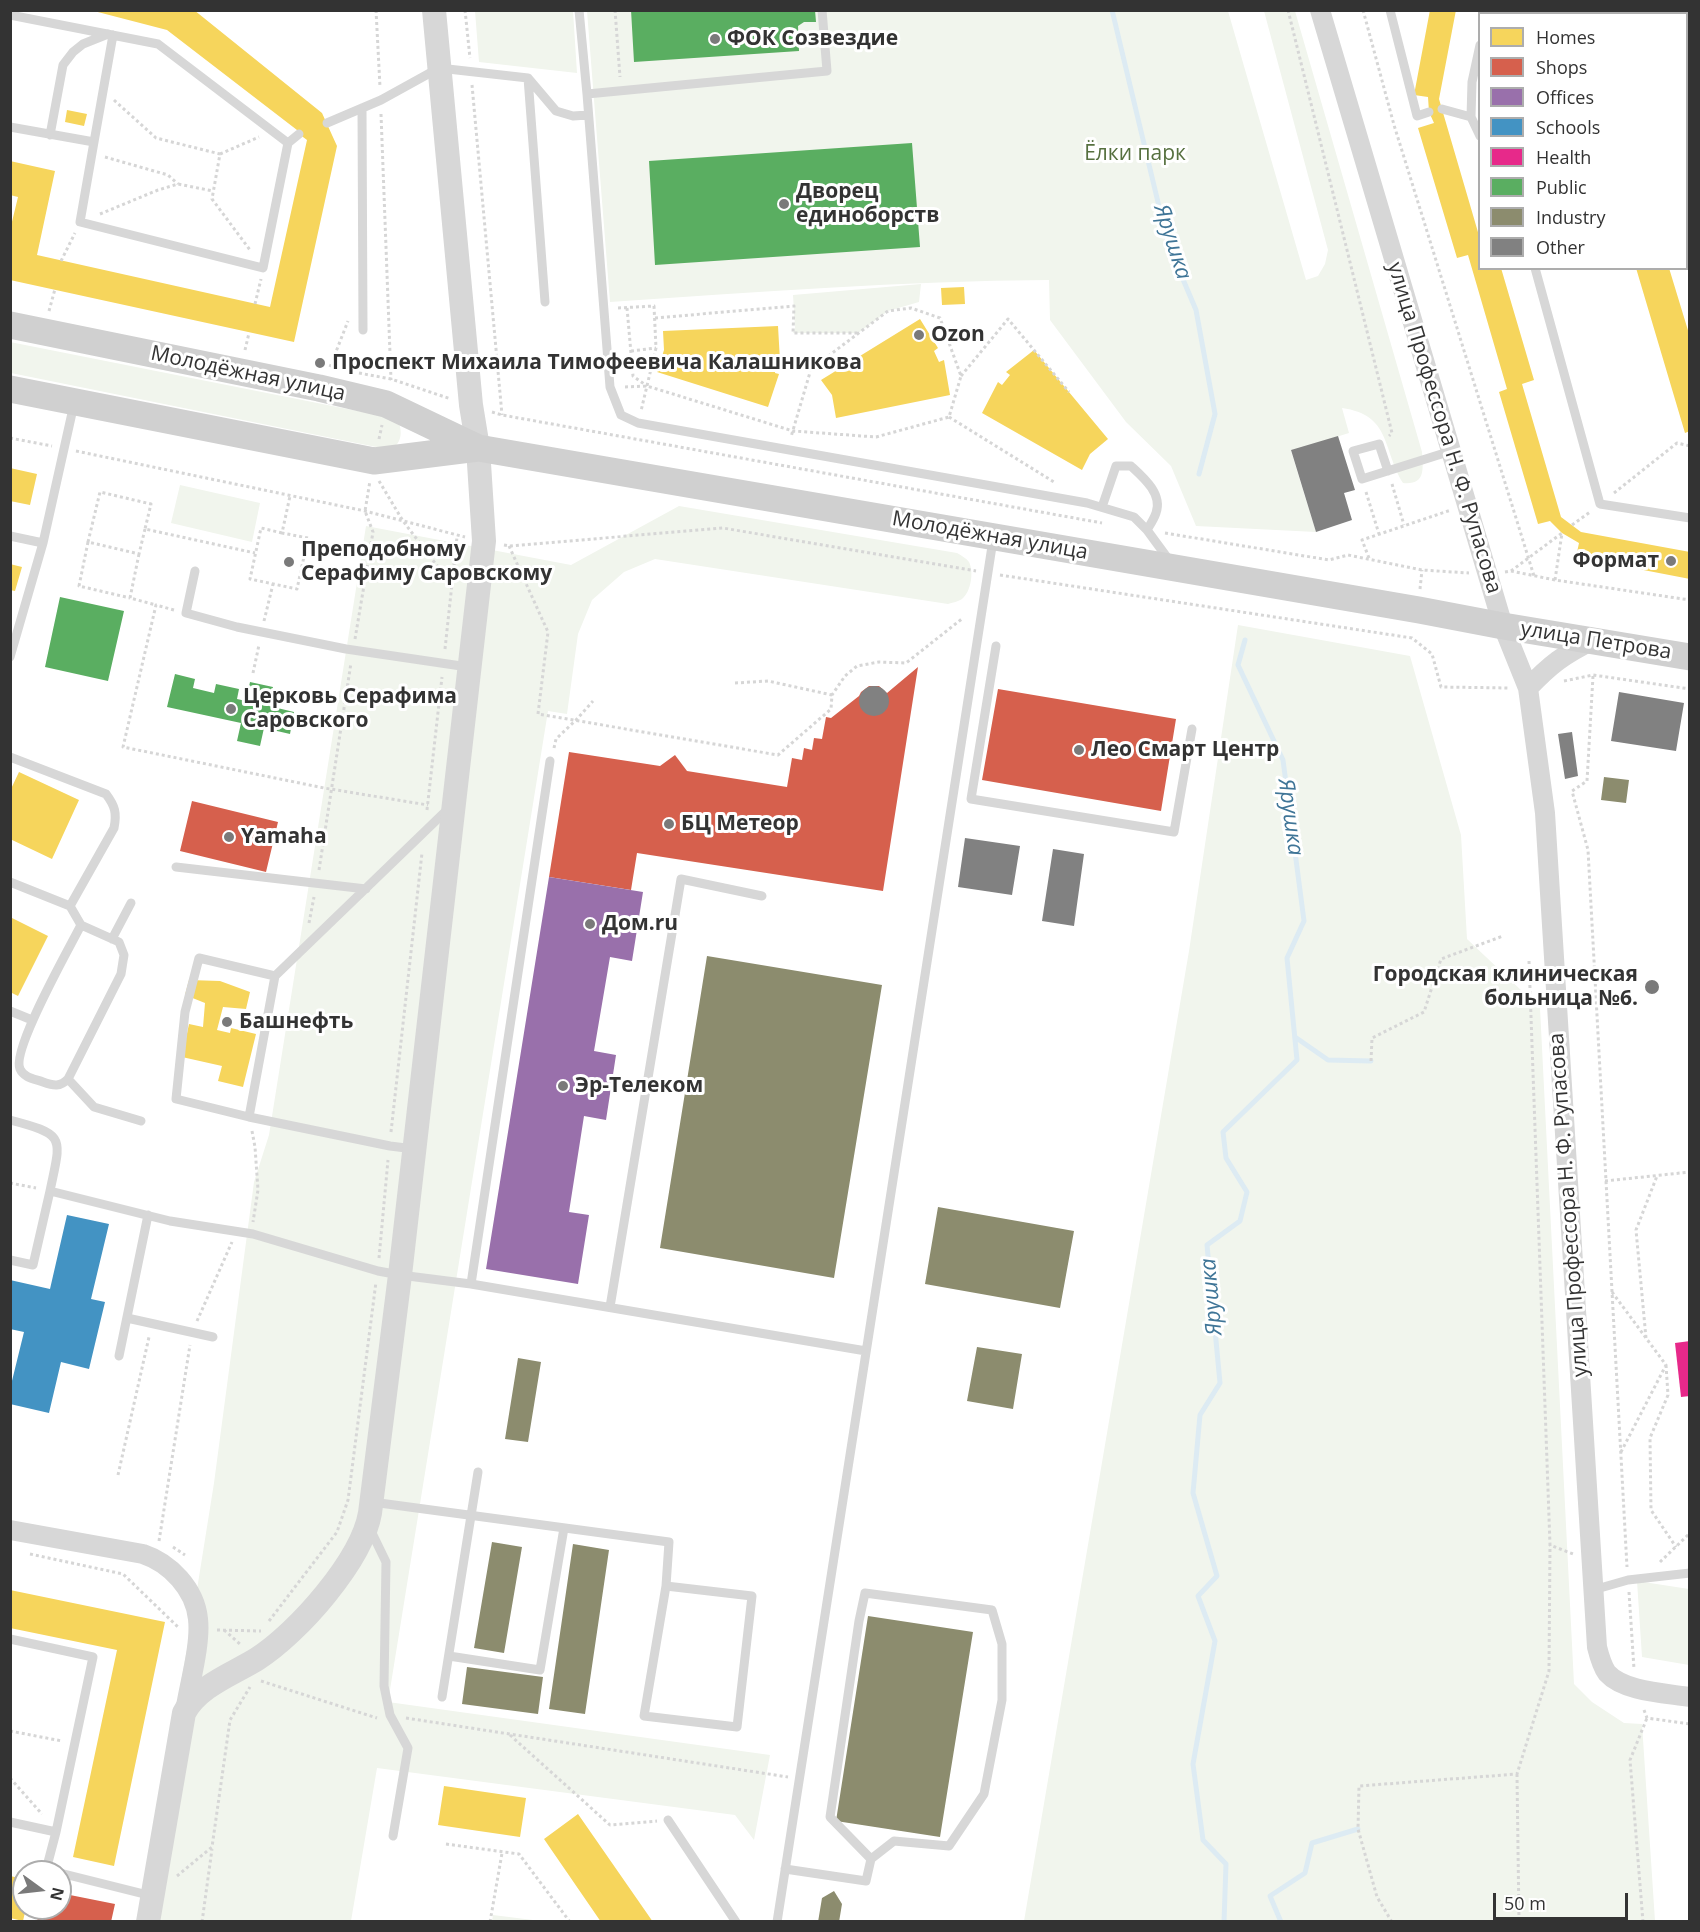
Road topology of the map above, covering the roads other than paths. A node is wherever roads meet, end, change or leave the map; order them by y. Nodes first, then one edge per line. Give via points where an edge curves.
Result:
1 (434, 10) edge
2 (579, 10) edge
3 (822, 10) edge
4 (1320, 10) edge
5 (1390, 10) edge
6 (10, 15) edge
7 (110, 35) junction
8 (1478, 50) edge
9 (439, 68) junction
10 (528, 78) junction
11 (587, 94) junction
12 (363, 108) junction
13 (1442, 109) dead end
14 (1429, 112) dead end
15 (588, 115) junction
16 (1472, 117) junction
17 (327, 123) dead end
18 (10, 127) edge
19 (1478, 133) edge
20 (50, 135) junction
21 (299, 135) dead end
22 (94, 142) junction
23 (288, 143) junction
24 (1536, 270) edge
25 (545, 302) dead end
26 (10, 325) edge
27 (363, 330) dead end
28 (10, 388) edge
29 (75, 401) junction
30 (478, 448) junction
31 (1451, 451) junction
32 (1388, 471) junction
33 (1102, 507) junction
34 (1689, 518) edge
35 (1147, 530) junction
36 (10, 536) edge
37 (994, 537) junction
38 (43, 543) junction
39 (1175, 568) junction
40 (195, 571) dead end
41 (1503, 626) junction
42 (1593, 640) junction
43 (996, 645) dead end
44 (10, 657) edge
45 (1689, 657) edge
46 (470, 668) junction
47 (1528, 688) junction
48 (1192, 729) dead end
49 (10, 757) edge
50 (550, 761) road end
51 (454, 803) junction
52 (176, 867) dead end
53 (10, 882) edge
54 (366, 890) junction
55 (762, 896) dead end
56 (130, 903) dead end
57 (70, 906) junction
58 (81, 925) junction
59 (112, 939) junction
60 (275, 976) junction
61 (10, 1011) edge
62 (32, 1020) junction
63 (68, 1079) junction
64 (249, 1117) junction
65 (10, 1120) edge
66 (141, 1121) dead end
67 (414, 1149) junction
68 (50, 1191) junction
69 (148, 1215) junction
70 (10, 1260) edge
71 (389, 1273) junction
72 (471, 1284) junction
73 (610, 1307) junction
74 (127, 1318) junction
75 (213, 1337) dead end
76 (866, 1351) junction
77 (119, 1356) dead end
78 (478, 1473) dead end
79 (369, 1513) junction
80 (472, 1516) junction
81 (564, 1528) junction
82 (10, 1530) edge
83 (1689, 1573) edge
84 (666, 1586) junction
85 (1593, 1590) junction
86 (10, 1639) edge
87 (449, 1656) junction
88 (1689, 1696) edge
89 (442, 1697) dead end
90 (184, 1713) junction
91 (668, 1820) road end
92 (10, 1822) edge
93 (56, 1832) junction
94 (393, 1836) dead end
95 (871, 1859) junction
96 (49, 1860) edge
97 (785, 1869) junction
98 (72, 1876) edge
99 (152, 1896) junction
100 (148, 1922) edge
101 (736, 1922) edge
102 (777, 1922) edge

1 - 9 street
2 - 11 lane
3 - 11 lane via 827,71
4 - 31 street, улица Профессора Н. Ф. Рупасова
5 - 14 lane via 1418,116
6 - 7 lane
7 - 20 lane via 83,44 63,65
7 - 22 lane
7 - 23 lane via 158,44
8 - 16 lane via 1472,82
9 - 10 lane
9 - 12 lane
9 - 30 street
10 - 15 lane via 556,111
10 - 25 lane
11 - 15 lane
12 - 17 lane
12 - 27 lane
13 - 16 lane
15 - 33 lane via 610,387 621,415 639,423
16 - 19 lane
18 - 20 lane
20 - 22 lane
21 - 23 lane
22 - 23 lane via 80,222 263,268
24 - 34 lane via 1599,504
26 - 30 main road, Молодёжная улица via 386,404
28 - 29 main road, Молодёжная улица
29 - 30 main road, Молодёжная улица via 374,461
29 - 38 lane
30 - 37 main road, Молодёжная улица
30 - 46 street via 484,541
31 - 32 lane
31 - 41 street, улица Профессора Н. Ф. Рупасова
32 - 32 lane via 1379,444 1353,452 1362,479
33 - 35 lane via 1134,517
33 - 35 lane via 1116,466 1131,466 1148,481 1155,497 1157,511
35 - 39 lane
36 - 38 lane
37 - 39 main road, Молодёжная улица
37 - 76 lane
38 - 44 lane
39 - 41 main road, Молодёжная улица
40 - 46 lane via 186,612 237,627 353,650
41 - 42 main road, улица Петрова
41 - 47 street, улица Профессора Н. Ф. Рупасова
42 - 45 main road, улица Петрова
42 - 47 street via 1564,655
43 - 48 lane via 971,799 1174,832
46 - 51 street
47 - 85 street, улица Профессора Н. Ф. Рупасова via 1545,813
49 - 57 lane via 106,794 114,805 114,828
50 - 72 lane
51 - 54 lane
51 - 67 street
52 - 54 lane
53 - 57 lane
54 - 60 lane
55 - 73 lane via 681,879
56 - 59 lane
57 - 58 lane
58 - 59 lane
58 - 62 lane
59 - 63 lane via 119,942 124,955 121,974
60 - 64 lane
60 - 64 lane via 199,958 185,1012 176,1099
61 - 62 lane
62 - 63 lane via 18,1066 27,1077 52,1086 62,1085
63 - 66 lane via 94,1107
64 - 67 lane
65 - 68 lane via 54,1136 59,1149
67 - 71 street
68 - 69 lane
68 - 70 lane via 33,1265
69 - 71 lane via 253,1234
69 - 74 lane
71 - 72 lane
71 - 79 street
72 - 73 lane
73 - 76 lane
74 - 75 lane
74 - 77 lane
76 - 97 lane
78 - 80 lane
79 - 80 lane
79 - 90 street via 353,1556 293,1630 258,1659 202,1692
79 - 94 lane via 386,1562 384,1686 390,1715 408,1748
80 - 81 lane
80 - 87 lane
81 - 84 lane via 669,1542
81 - 87 lane via 540,1670
82 - 90 street via 143,1554 176,1574 198,1617
83 - 85 lane via 1628,1580
84 - 84 lane via 752,1596 737,1727 644,1716
85 - 88 street, улица Профессора Н. Ф. Рупасова via 1597,1647 1608,1673 1636,1689
86 - 93 lane via 93,1657
87 - 89 lane
90 - 99 street
91 - 101 lane
92 - 93 lane
93 - 96 lane
95 - 95 lane via 894,1841 949,1846 984,1794 1002,1700 1002,1644 992,1610 865,1593 830,1817
95 - 97 lane via 866,1881
97 - 102 lane
98 - 99 lane
99 - 100 street

